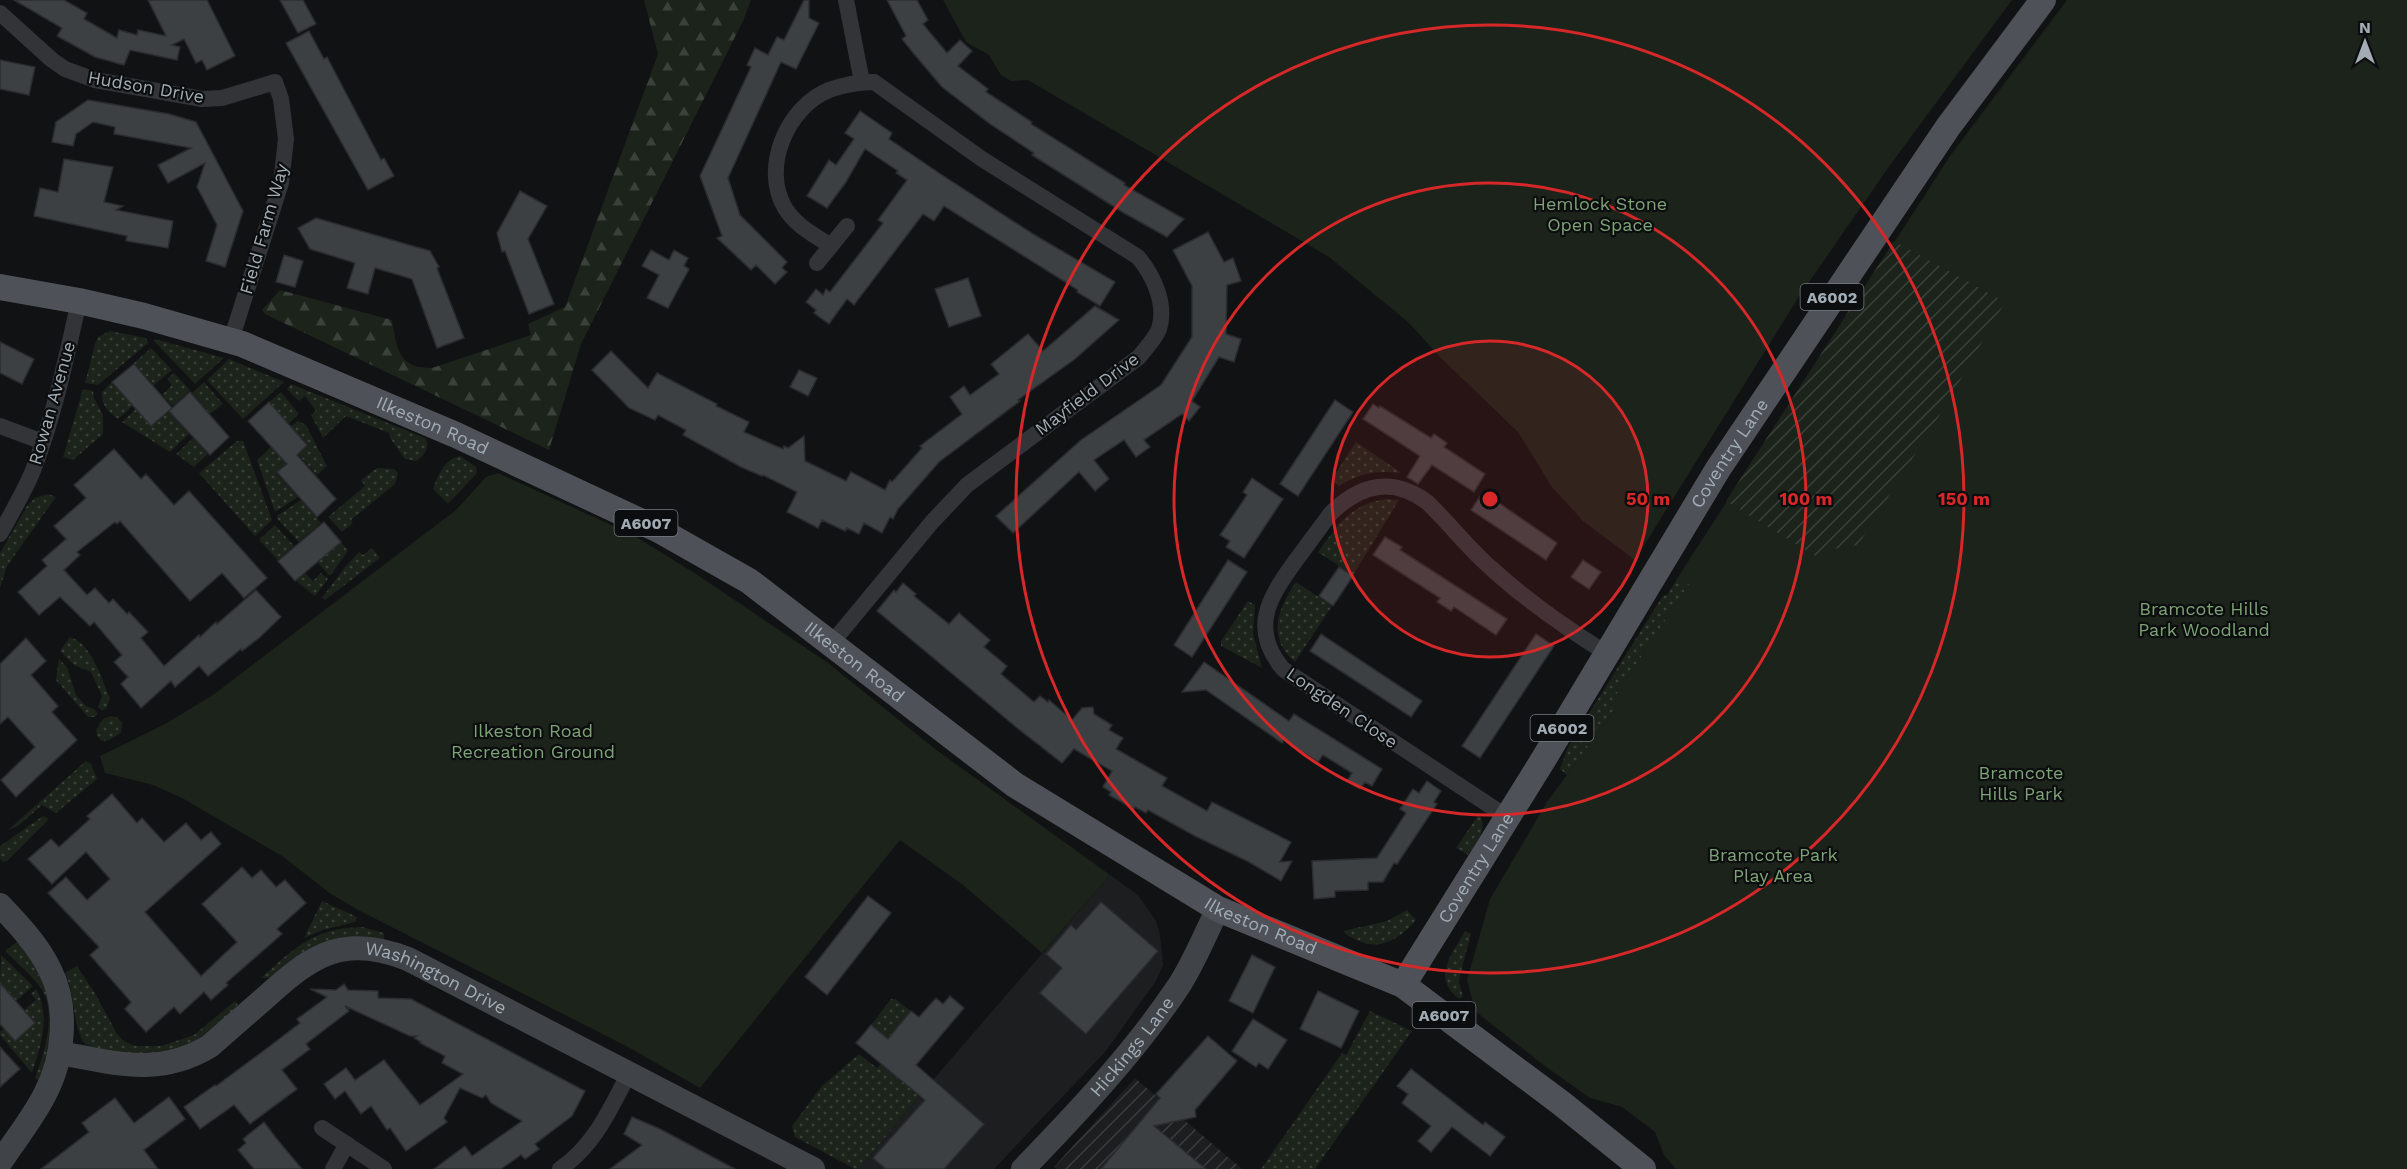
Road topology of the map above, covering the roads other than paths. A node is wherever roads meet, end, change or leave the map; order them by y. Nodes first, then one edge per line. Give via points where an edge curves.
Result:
1 (846, 0) edge
2 (2043, 0) edge
3 (0, 13) edge
4 (275, 82) joint
5 (862, 82) junction
6 (847, 226) dead end
7 (831, 246) junction
8 (817, 263) dead end
9 (0, 286) edge
10 (79, 301) junction
11 (231, 340) junction
12 (0, 426) edge
13 (43, 442) junction
14 (0, 534) edge
15 (831, 644) junction
16 (1606, 653) junction
17 (1507, 817) junction
18 (0, 905) edge
19 (1218, 909) junction
20 (1403, 985) junction
21 (60, 1053) junction
22 (629, 1073) junction
23 (322, 1128) dead end
24 (347, 1144) junction
25 (0, 1162) edge
26 (333, 1169) edge
27 (384, 1169) edge
28 (560, 1169) edge
29 (813, 1169) edge
30 (1023, 1169) edge
31 (1643, 1169) edge

1 - 5 street
2 - 16 main road, Coventry Lane / A6002 via 1948,127 1834,294 1718,469
3 - 4 street, Hudson Drive via 52,60 95,80 202,99 222,98
4 - 11 street, Field Farm Way via 286,139 281,183
5 - 7 street via 827,91 804,107 777,156 778,190 785,208 798,224
5 - 15 street, Mayfield Drive via 874,82 982,159 1138,257 1156,287 1159,328 1139,357 967,485
6 - 7 street
7 - 8 street
9 - 10 main road, Ilkeston Road / A6007
10 - 11 main road, Ilkeston Road / A6007
10 - 13 street, Rowan Avenue
11 - 15 main road, Ilkeston Road / A6007 via 456,435 659,530 749,581
12 - 13 street
13 - 14 street, Rowan Avenue via 31,475
15 - 19 main road, Ilkeston Road / A6007 via 1015,785
16 - 17 main road, Coventry Lane / A6002
16 - 17 street, Longden Close via 1517,590 1426,502 1399,487 1369,489 1339,505 1275,590 1267,608 1266,632 1272,654 1282,669
17 - 20 main road, Coventry Lane / A6002
18 - 21 street via 25,931 51,972 62,1022
19 - 20 main road, Ilkeston Road / A6007
19 - 30 street, Hickings Lane via 1179,984 1152,1023
20 - 31 main road, Ilkeston Road / A6007
21 - 22 street, Washington Drive via 137,1066 178,1062 210,1046 298,968 343,948 367,948 408,959
21 - 25 street via 46,1092
22 - 28 street via 601,1129
22 - 29 street, Washington Drive
23 - 24 street
24 - 26 street
24 - 27 street

